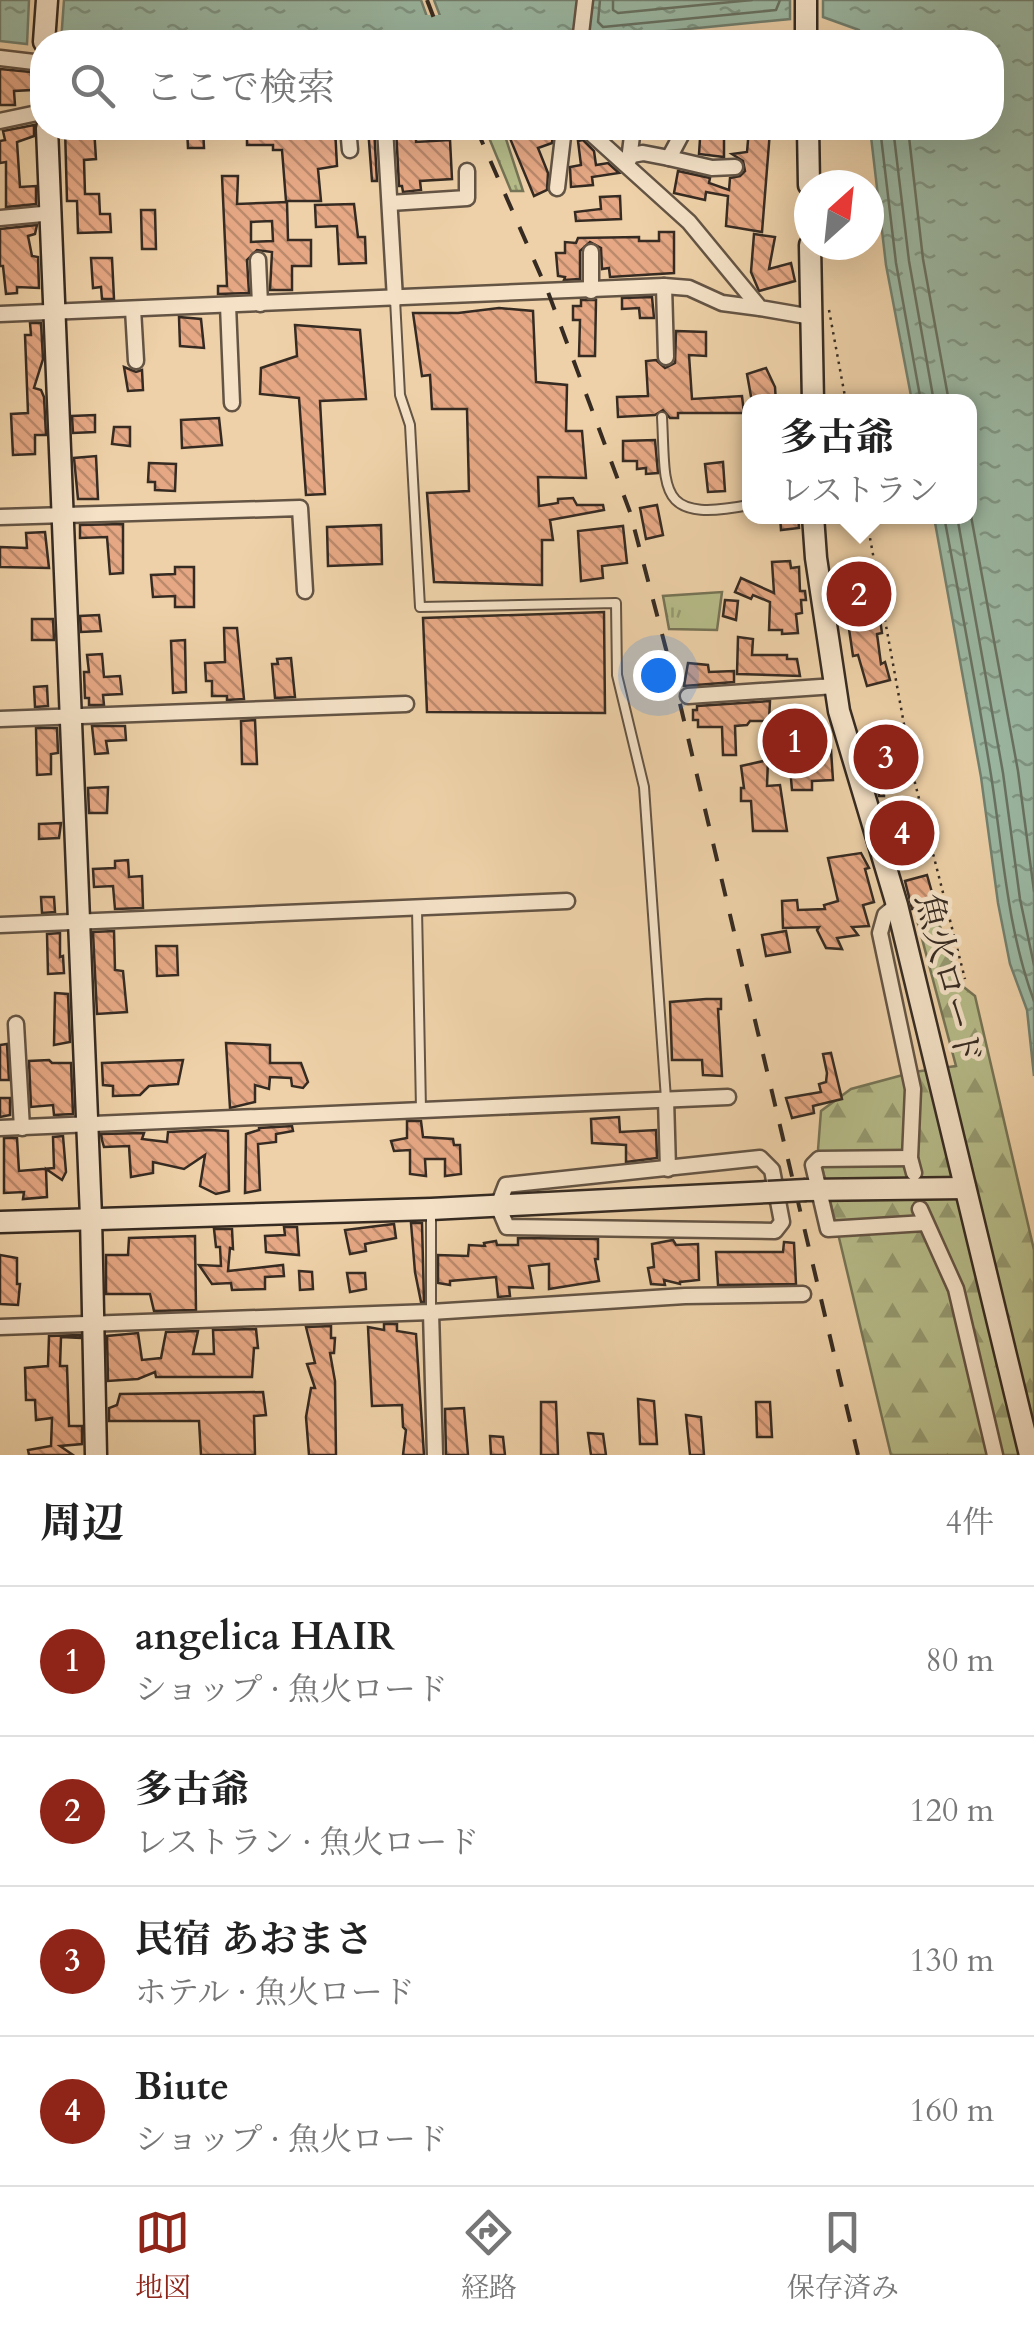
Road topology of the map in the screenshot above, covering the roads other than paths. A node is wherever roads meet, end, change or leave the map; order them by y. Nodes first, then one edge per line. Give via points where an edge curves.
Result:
1 (47, 0) edge
2 (585, 0) edge
3 (806, 0) edge
4 (45, 30) edge
5 (581, 30) edge
6 (806, 30) edge
7 (0, 58) edge
8 (30, 62) edge
9 (30, 115) edge
10 (0, 121) edge
11 (48, 140) edge
12 (349, 140) edge
13 (386, 140) edge
14 (563, 140) edge
15 (602, 140) edge
16 (632, 140) edge
17 (679, 140) edge
18 (808, 140) edge
19 (350, 150) dead end
20 (669, 158) junction
21 (629, 160) junction
22 (735, 166) dead end
23 (809, 170) edge
24 (467, 172) dead end
25 (557, 188) dead end
26 (390, 203) junction
27 (53, 213) junction
28 (0, 218) edge
29 (591, 252) dead end
30 (258, 260) dead end
31 (812, 260) edge
32 (664, 286) junction
33 (591, 290) junction
34 (395, 298) junction
35 (260, 304) junction
36 (228, 305) junction
37 (132, 308) junction
38 (760, 308) junction
39 (56, 312) junction
40 (0, 314) edge
41 (817, 314) junction
42 (666, 358) dead end
43 (136, 360) dead end
44 (813, 394) edge
45 (232, 403) dead end
46 (662, 416) dead end
47 (742, 505) edge
48 (62, 515) junction
49 (0, 517) edge
50 (814, 524) edge
51 (305, 591) dead end
52 (836, 686) junction
53 (688, 696) dead end
54 (406, 704) dead end
55 (69, 716) junction
56 (0, 718) edge
57 (566, 901) dead end
58 (897, 905) junction
59 (416, 908) junction
60 (78, 922) junction
61 (0, 925) edge
62 (16, 1024) dead end
63 (728, 1097) dead end
64 (666, 1099) junction
65 (421, 1109) junction
66 (86, 1126) junction
67 (0, 1128) edge
68 (22, 1128) junction
69 (668, 1169) junction
70 (964, 1188) junction
71 (813, 1190) junction
72 (498, 1206) junction
73 (431, 1209) junction
74 (91, 1217) junction
75 (0, 1222) edge
76 (803, 1294) dead end
77 (431, 1312) junction
78 (92, 1324) junction
79 (0, 1327) edge
80 (96, 1455) edge
81 (435, 1455) edge
82 (995, 1455) edge
83 (1030, 1455) edge

1 - 4 street
2 - 5 street
3 - 6 street
7 - 8 street
9 - 10 street
11 - 27 street
12 - 19 street
13 - 26 street
14 - 25 street
15 - 21 street
16 - 21 street
17 - 20 street
18 - 23 street
20 - 21 street via 643,153
20 - 22 street
21 - 38 street
24 - 26 street via 467,198
26 - 34 street
27 - 28 street
27 - 39 street
29 - 33 street
30 - 35 street
31 - 41 street
32 - 33 street
32 - 38 street
32 - 42 street
33 - 34 street
34 - 35 street
34 - 64 lane via 420,607 616,603 617,674 644,788
35 - 36 street
36 - 37 street
36 - 45 street
37 - 39 street
37 - 43 street
38 - 41 street
39 - 40 street
39 - 48 street
41 - 44 street
46 - 47 lane via 672,500 689,508
48 - 49 street
48 - 51 street via 300,508
48 - 55 street
50 - 52 street, 魚火ロード
52 - 53 street
52 - 58 street, 魚火ロード
54 - 55 street
55 - 56 street
55 - 60 street
57 - 59 street
58 - 70 street, 魚火ロード
58 - 71 street via 884,915 880,934 913,1088 912,1166 819,1159
59 - 60 street
59 - 65 lane
60 - 61 street
60 - 66 street
62 - 68 street
63 - 64 street
64 - 65 street
64 - 69 street
65 - 66 street
66 - 68 street
66 - 74 street
67 - 68 street
69 - 72 street via 506,1185
69 - 72 street via 760,1158 772,1170 780,1228 507,1226
70 - 71 street
70 - 83 street, 魚火ロード
71 - 72 street, bridge
71 - 82 street via 828,1230 922,1216 952,1278
72 - 73 street
73 - 74 street
73 - 77 lane
74 - 75 street
74 - 78 street
76 - 77 street
77 - 78 street
77 - 81 street
78 - 79 street
78 - 80 street

